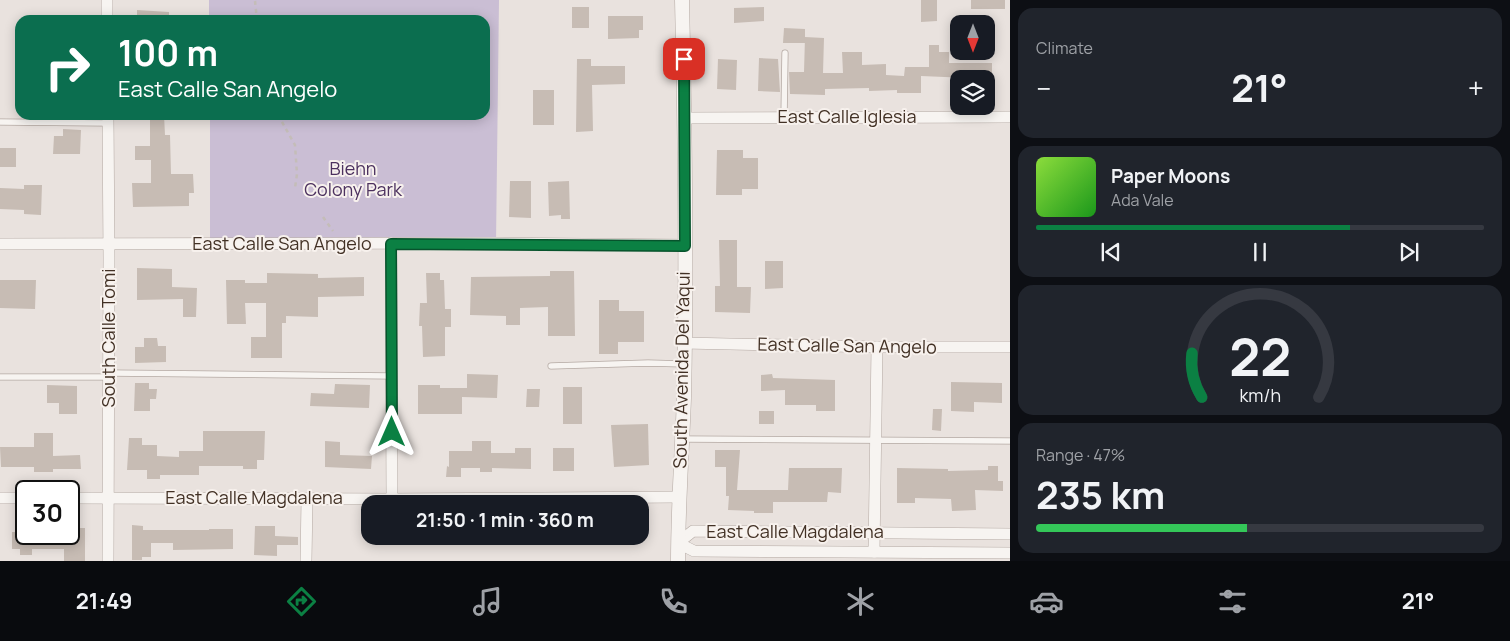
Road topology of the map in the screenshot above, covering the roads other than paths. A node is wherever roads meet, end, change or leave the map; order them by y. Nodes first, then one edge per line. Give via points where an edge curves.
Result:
1 (106, 0) edge
2 (682, 0) edge
3 (107, 15) edge
4 (785, 53) dead end
5 (1010, 117) edge
6 (685, 118) junction
7 (784, 118) junction
8 (72, 120) edge
9 (108, 120) edge
10 (0, 122) edge
11 (0, 244) edge
12 (109, 244) junction
13 (391, 244) junction
14 (685, 246) junction
15 (684, 343) junction
16 (877, 347) junction
17 (1010, 347) edge
18 (684, 364) junction
19 (551, 366) dead end
20 (108, 375) junction
21 (392, 376) junction
22 (0, 377) edge
23 (682, 439) junction
24 (876, 439) junction
25 (1010, 441) edge
26 (392, 495) edge
27 (0, 498) edge
28 (15, 498) edge
29 (80, 498) edge
30 (108, 498) junction
31 (649, 498) edge
32 (679, 498) junction
33 (307, 499) junction
34 (361, 499) edge
35 (874, 532) junction
36 (1010, 534) edge
37 (678, 543) junction
38 (874, 552) junction
39 (1010, 553) edge
40 (108, 561) edge
41 (306, 561) edge
42 (678, 561) edge

1 - 3 street
2 - 6 street, South Avenida Del Yaqui
4 - 7 lane
5 - 7 street, East Calle Iglesia
6 - 7 street, East Calle Iglesia
6 - 14 street, South Avenida Del Yaqui
8 - 10 lane
9 - 12 street, South Calle Tomi
11 - 12 street, East Calle San Angelo
12 - 13 street, East Calle San Angelo
12 - 20 street, South Calle Tomi
13 - 14 street, East Calle San Angelo
13 - 21 street
14 - 15 street, South Avenida Del Yaqui
15 - 16 street, East Calle San Angelo
15 - 18 street, South Avenida Del Yaqui
16 - 17 street, East Calle San Angelo
16 - 24 street
18 - 19 lane
18 - 23 street, South Avenida Del Yaqui
20 - 21 lane
20 - 22 lane
20 - 30 street, South Calle Tomi
21 - 26 street
23 - 24 lane
23 - 32 street, South Avenida Del Yaqui
24 - 25 lane
24 - 35 street
27 - 28 street
29 - 30 street, East Calle Magdalena
30 - 33 street, East Calle Magdalena
30 - 40 street, South Calle Tomi
31 - 32 street, East Calle Magdalena
32 - 37 street, South Avenida Del Yaqui
33 - 34 street, East Calle Magdalena
33 - 41 street
35 - 36 street, East Calle Magdalena
35 - 37 street, East Calle Magdalena via 693,531
35 - 38 street
37 - 38 street, East Calle Magdalena via 694,551
37 - 42 street, South Avenida Del Yaqui
38 - 39 street, East Calle Magdalena

